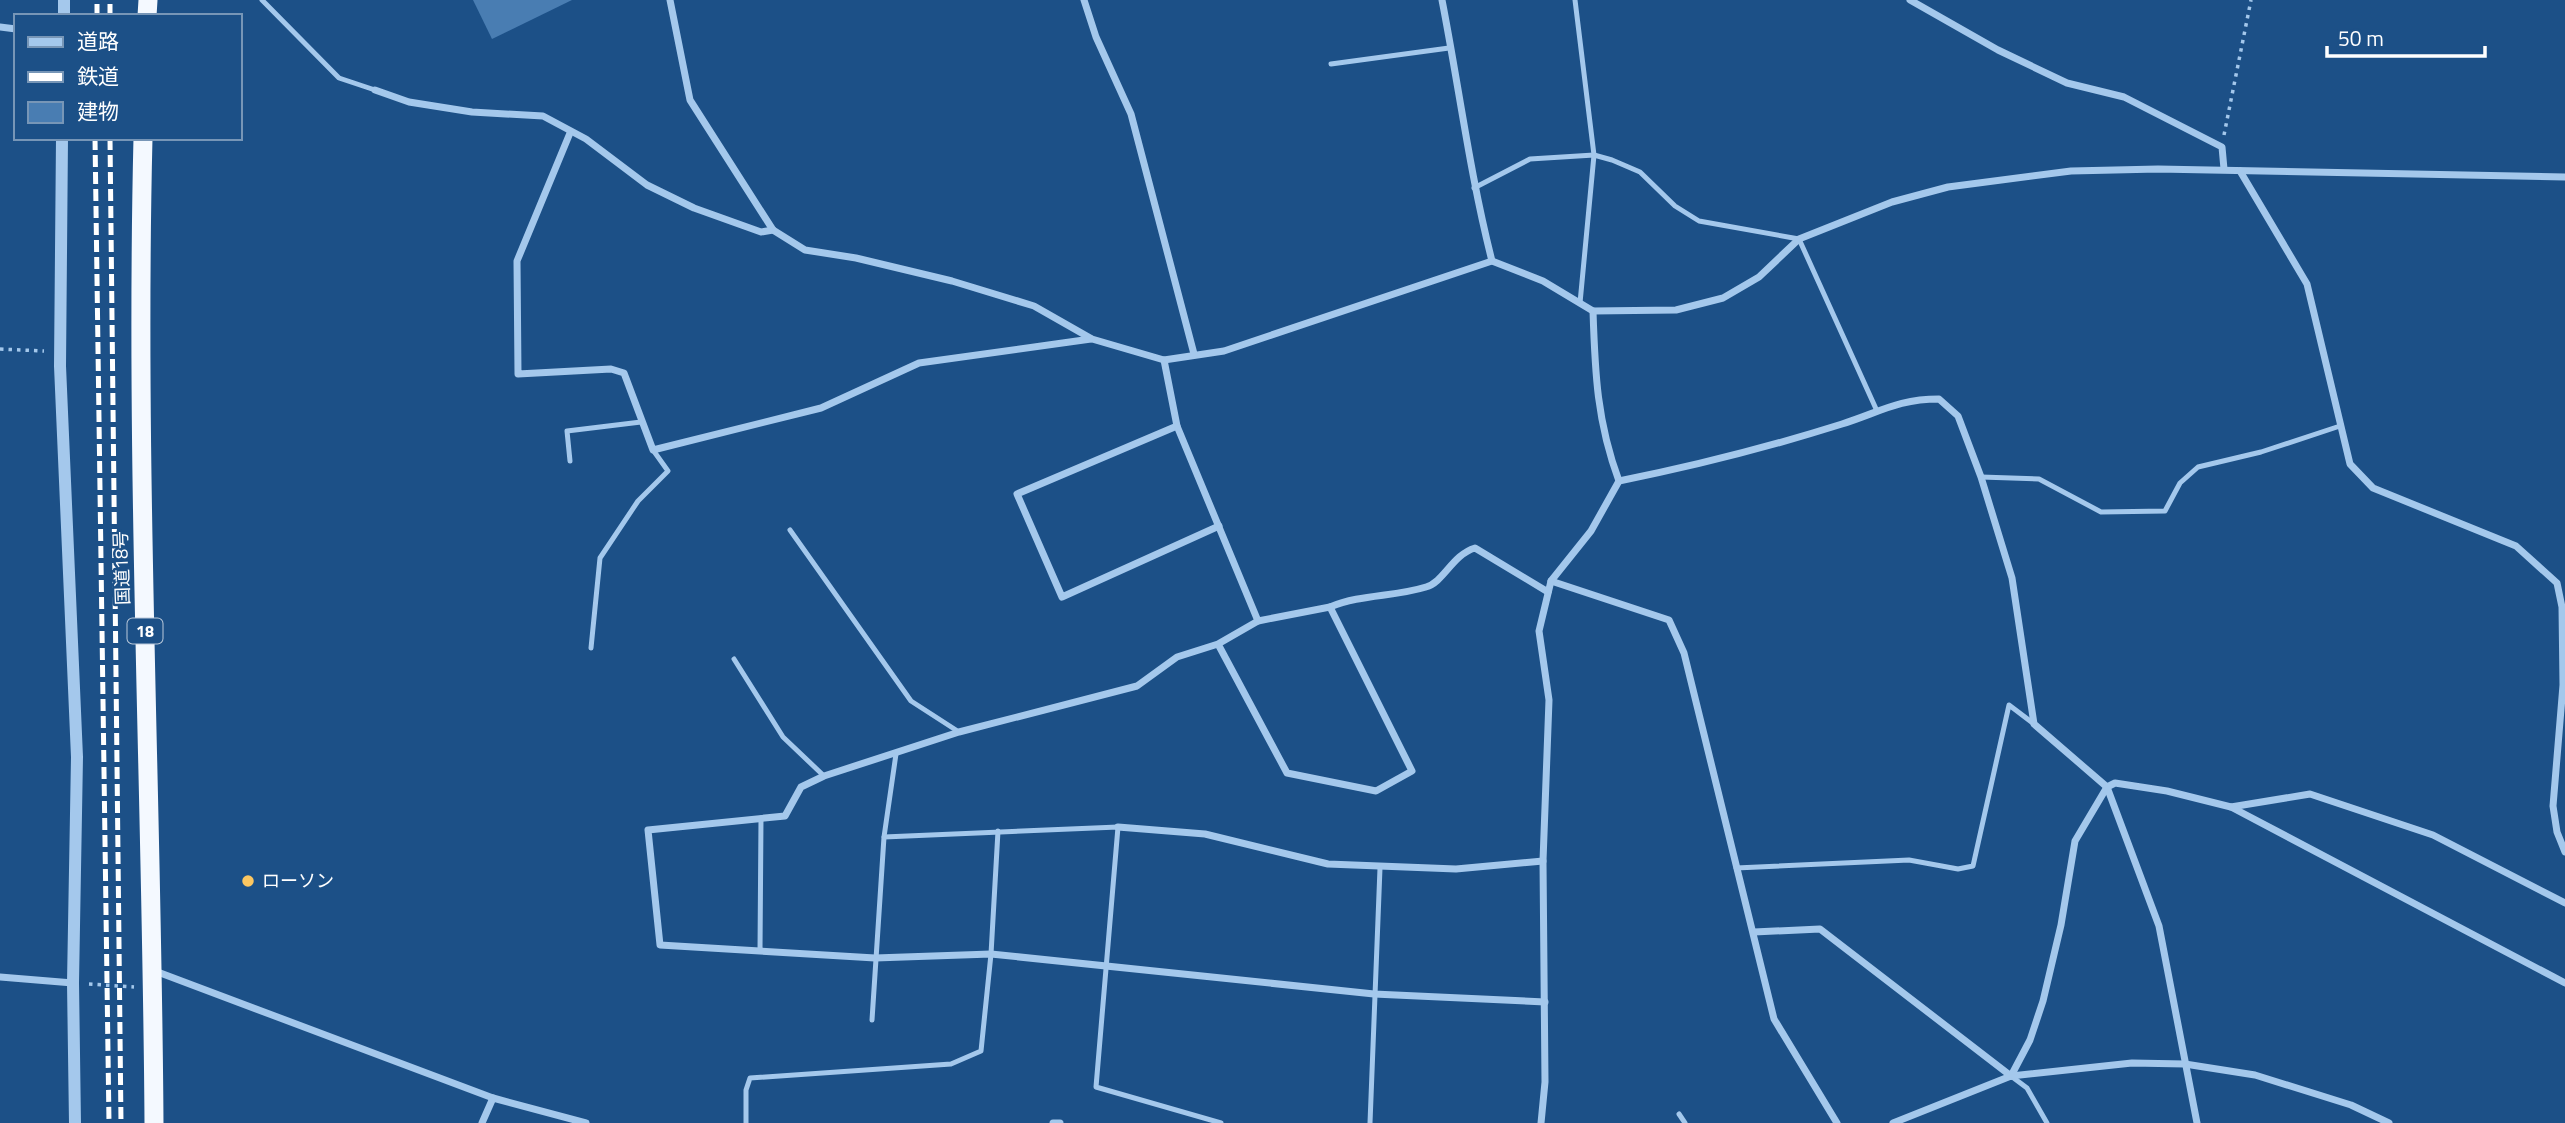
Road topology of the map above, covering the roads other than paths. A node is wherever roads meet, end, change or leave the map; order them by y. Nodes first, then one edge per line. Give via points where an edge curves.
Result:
1 (262, 0) edge
2 (670, 0) edge
3 (1084, 0) edge
4 (1442, 0) edge
5 (1574, 0) edge
6 (1910, 0) edge
7 (1449, 48) junction
8 (1331, 64) dead end
9 (374, 90) joint
10 (570, 133) junction
11 (62, 140) edge
12 (142, 140) edge
13 (1594, 156) junction
14 (2224, 169) junction
15 (2240, 171) junction
16 (2565, 177) edge
17 (1474, 188) junction
18 (773, 230) junction
19 (1799, 239) junction
20 (1492, 261) junction
21 (1580, 303) junction
22 (1593, 311) junction
23 (1092, 339) junction
24 (1194, 354) junction
25 (1164, 360) junction
26 (1877, 411) junction
27 (641, 422) junction
28 (1177, 426) junction
29 (2340, 426) junction
30 (653, 450) junction
31 (570, 461) dead end
32 (1981, 477) junction
33 (1619, 481) junction
34 (1219, 526) junction
35 (790, 530) dead end
36 (1551, 581) junction
37 (2561, 582) edge
38 (1548, 592) junction
39 (1330, 607) junction
40 (1258, 621) junction
41 (1218, 644) junction
42 (591, 648) dead end
43 (734, 659) dead end
44 (2034, 724) junction
45 (959, 732) junction
46 (896, 754) junction
47 (824, 776) junction
48 (2107, 787) junction
49 (2231, 807) junction
50 (761, 818) junction
51 (1118, 827) junction
52 (998, 831) junction
53 (884, 837) junction
54 (2565, 852) edge
55 (1543, 861) junction
56 (1380, 868) junction
57 (1736, 868) junction
58 (2565, 903) edge
59 (1754, 932) junction
60 (760, 950) junction
61 (991, 954) junction
62 (875, 958) junction
63 (1104, 964) junction
64 (0, 977) edge
65 (154, 979) junction
66 (73, 983) junction
67 (2565, 983) edge
68 (1374, 994) junction
69 (1545, 1002) junction
70 (872, 1020) dead end
71 (2185, 1064) junction
72 (2011, 1076) junction
73 (493, 1098) junction
74 (1679, 1114) dead end
75 (75, 1123) edge
76 (154, 1123) edge
77 (482, 1123) edge
78 (586, 1123) edge
79 (746, 1123) edge
80 (1052, 1123) edge
81 (1060, 1123) edge
82 (1221, 1123) edge
83 (1370, 1123) edge
84 (1541, 1123) edge
85 (1685, 1123) edge
86 (1837, 1123) edge
87 (1893, 1123) edge
88 (2047, 1123) edge
89 (2197, 1123) edge
90 (2389, 1123) edge

1 - 9 lane via 339,78
2 - 18 street via 690,100
3 - 24 street via 1131,114
4 - 7 street
5 - 13 lane
6 - 14 street via 2067,83 2124,97 2222,147
7 - 8 lane
7 - 17 street
9 - 10 street via 410,102 472,112 543,116
10 - 18 street via 586,139 647,185 761,232
10 - 27 street via 517,261 518,374 611,369 624,373
11 - 66 street via 60,352 77,757
12 - 65 highway, 国道18号 / 18 via 141,466
13 - 17 lane via 1530,159
13 - 19 lane via 1640,173 1675,206 1699,221
13 - 21 lane
14 - 15 street
14 - 19 street via 2071,172 1948,187 1892,202
15 - 16 street
15 - 29 street via 2307,285
17 - 20 street
18 - 23 street via 805,250 940,278 1034,306
19 - 22 street via 1759,277 1723,298 1676,310
19 - 26 lane
20 - 21 street via 1543,281
20 - 24 street via 1224,351
21 - 22 street
22 - 33 street via 1598,410
23 - 25 street
23 - 30 street via 919,363 821,408
24 - 25 street
25 - 28 street
26 - 32 street via 1909,399 1940,400 1958,416
26 - 33 street via 1683,468
27 - 30 street
27 - 31 lane via 567,431
28 - 34 street
28 - 34 street via 1017,494 1062,597
29 - 32 lane via 2198,467 2180,483 2165,511 2101,512 2039,479
29 - 37 street via 2350,464 2373,488 2516,546
30 - 42 lane via 668,471 638,501 600,558
32 - 44 street via 2012,578
33 - 36 street via 1591,531
34 - 40 street
35 - 45 lane via 911,701
36 - 38 street
36 - 57 street via 1669,620 1684,653
37 - 54 street via 2563,685 2553,806
38 - 39 street via 1475,548 1462,552 1429,587
38 - 55 street via 1539,631 1549,700
39 - 40 street
39 - 41 street via 1412,771 1376,791 1287,774
40 - 41 street
41 - 45 street via 1177,657 1137,686
43 - 47 lane via 783,737
44 - 48 street
44 - 57 lane via 2009,705 1973,866 1958,869 1909,860
45 - 46 street
46 - 47 street
46 - 53 lane
47 - 50 street via 801,788 785,816
48 - 49 street via 2115,783 2167,791
48 - 71 street via 2159,926
48 - 72 street via 2075,841 2043,1001
49 - 58 street via 2310,794 2433,835
49 - 67 street
50 - 60 lane
50 - 60 street via 648,830 660,944
51 - 52 lane
51 - 56 street via 1205,834 1328,864
51 - 63 lane
52 - 53 lane
52 - 61 lane
53 - 62 lane
55 - 56 street via 1456,869
55 - 69 street
56 - 68 lane
57 - 59 street
59 - 72 street via 1820,929
59 - 86 street via 1774,1019
60 - 62 street
61 - 62 street
61 - 63 street
61 - 79 lane via 981,1051 951,1064 750,1078
62 - 70 lane
63 - 68 street
63 - 82 lane via 1096,1087
64 - 66 street
65 - 73 street
65 - 76 highway, 国道18号 / 18
66 - 75 street
68 - 69 street
68 - 83 lane
69 - 84 street
71 - 72 street via 2132,1063
71 - 89 street
71 - 90 street via 2255,1074 2351,1105
72 - 87 street
72 - 88 lane via 2027,1088
73 - 77 street
73 - 78 street
74 - 85 lane
80 - 81 street

